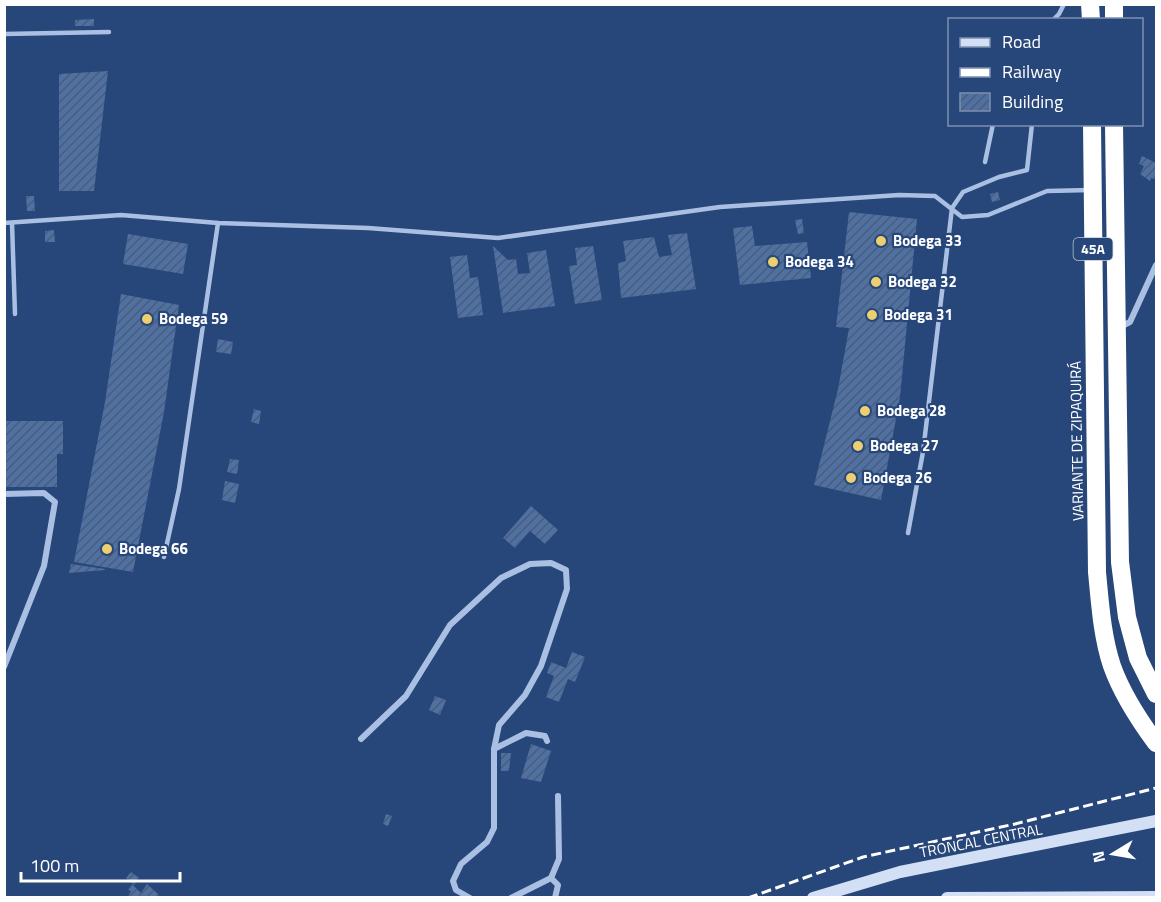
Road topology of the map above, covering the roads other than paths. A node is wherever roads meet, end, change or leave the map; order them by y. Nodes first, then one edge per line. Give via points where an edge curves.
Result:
1 (1064, 4) edge
2 (1054, 18) edge
3 (109, 32) dead end
4 (4, 34) edge
5 (993, 126) edge
6 (1032, 126) edge
7 (1092, 126) edge
8 (1114, 126) edge
9 (985, 162) dead end
10 (1092, 190) junction
11 (952, 208) junction
12 (4, 223) edge
13 (12, 223) junction
14 (218, 223) junction
15 (1156, 265) edge
16 (15, 314) dead end
17 (1117, 329) junction
18 (4, 494) edge
19 (908, 533) dead end
20 (164, 557) dead end
21 (4, 667) edge
22 (1156, 694) edge
23 (361, 739) dead end
24 (547, 741) dead end
25 (1156, 743) edge
26 (494, 749) junction
27 (558, 796) dead end
28 (1156, 821) edge
29 (551, 878) junction
30 (470, 897) edge
31 (511, 897) edge
32 (555, 897) edge
33 (813, 897) edge
34 (947, 897) edge
35 (1150, 897) edge

1 - 2 lane
3 - 4 lane
5 - 9 lane
6 - 11 lane via 1027,170 963,192
7 - 10 highway, VARIANTE DE ZIPAQUIRÁ / 45A
8 - 17 highway
10 - 11 lane via 1047,191 988,215 962,217
10 - 25 highway, VARIANTE DE ZIPAQUIRÁ / 45A via 1097,572 1101,618 1112,666 1136,716
11 - 14 lane via 935,196 720,207 498,238 368,228
11 - 19 lane via 923,452
12 - 13 lane
13 - 14 lane via 121,215
13 - 16 lane
14 - 20 lane via 179,489
15 - 17 street via 1130,322
17 - 22 highway via 1120,562 1126,617 1138,658
18 - 21 street via 44,493 55,502 44,566
23 - 26 street via 406,696 450,625 501,578 530,564 551,563 566,570 567,589 541,666 525,695 499,725
24 - 26 street via 545,736 526,732
26 - 30 street via 494,828 487,842 461,864 453,880 456,890
27 - 29 street via 559,859
28 - 33 main road, TRONCAL CENTRAL via 900,872
29 - 31 street
29 - 32 street via 558,885
34 - 35 main road

